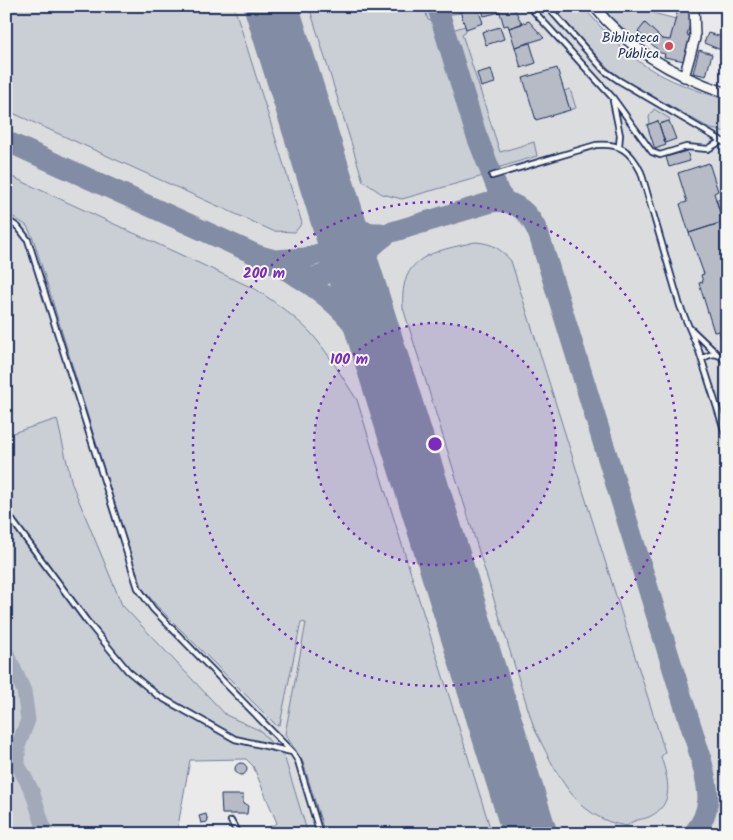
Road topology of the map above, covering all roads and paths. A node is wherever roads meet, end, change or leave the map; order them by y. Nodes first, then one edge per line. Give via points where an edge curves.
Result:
1 (529, 6) edge
2 (547, 6) edge
3 (594, 6) edge
4 (694, 6) edge
5 (684, 77) junction
6 (727, 94) edge
7 (613, 98) junction
8 (721, 141) junction
9 (727, 144) edge
10 (619, 146) junction
11 (492, 176) dead end
12 (6, 219) edge
13 (689, 327) junction
14 (717, 354) junction
15 (702, 359) junction
16 (727, 365) edge
17 (727, 438) edge
18 (6, 512) edge
19 (293, 753) junction
20 (231, 821) dead end
21 (238, 834) edge
22 (320, 834) edge

1 - 7 lane
2 - 8 lane via 606,71
3 - 5 street via 641,52
4 - 5 street via 695,38
5 - 6 street
7 - 8 lane via 652,152 660,155 686,147 708,149
7 - 10 lane
8 - 9 lane
10 - 11 lane via 596,144
10 - 13 lane via 635,161 641,172
12 - 19 lane via 28,240 132,577 142,598
13 - 14 lane
13 - 15 lane
14 - 15 lane
14 - 16 lane
15 - 17 lane
18 - 19 lane via 128,671 157,695 234,739
19 - 22 lane
20 - 21 lane

